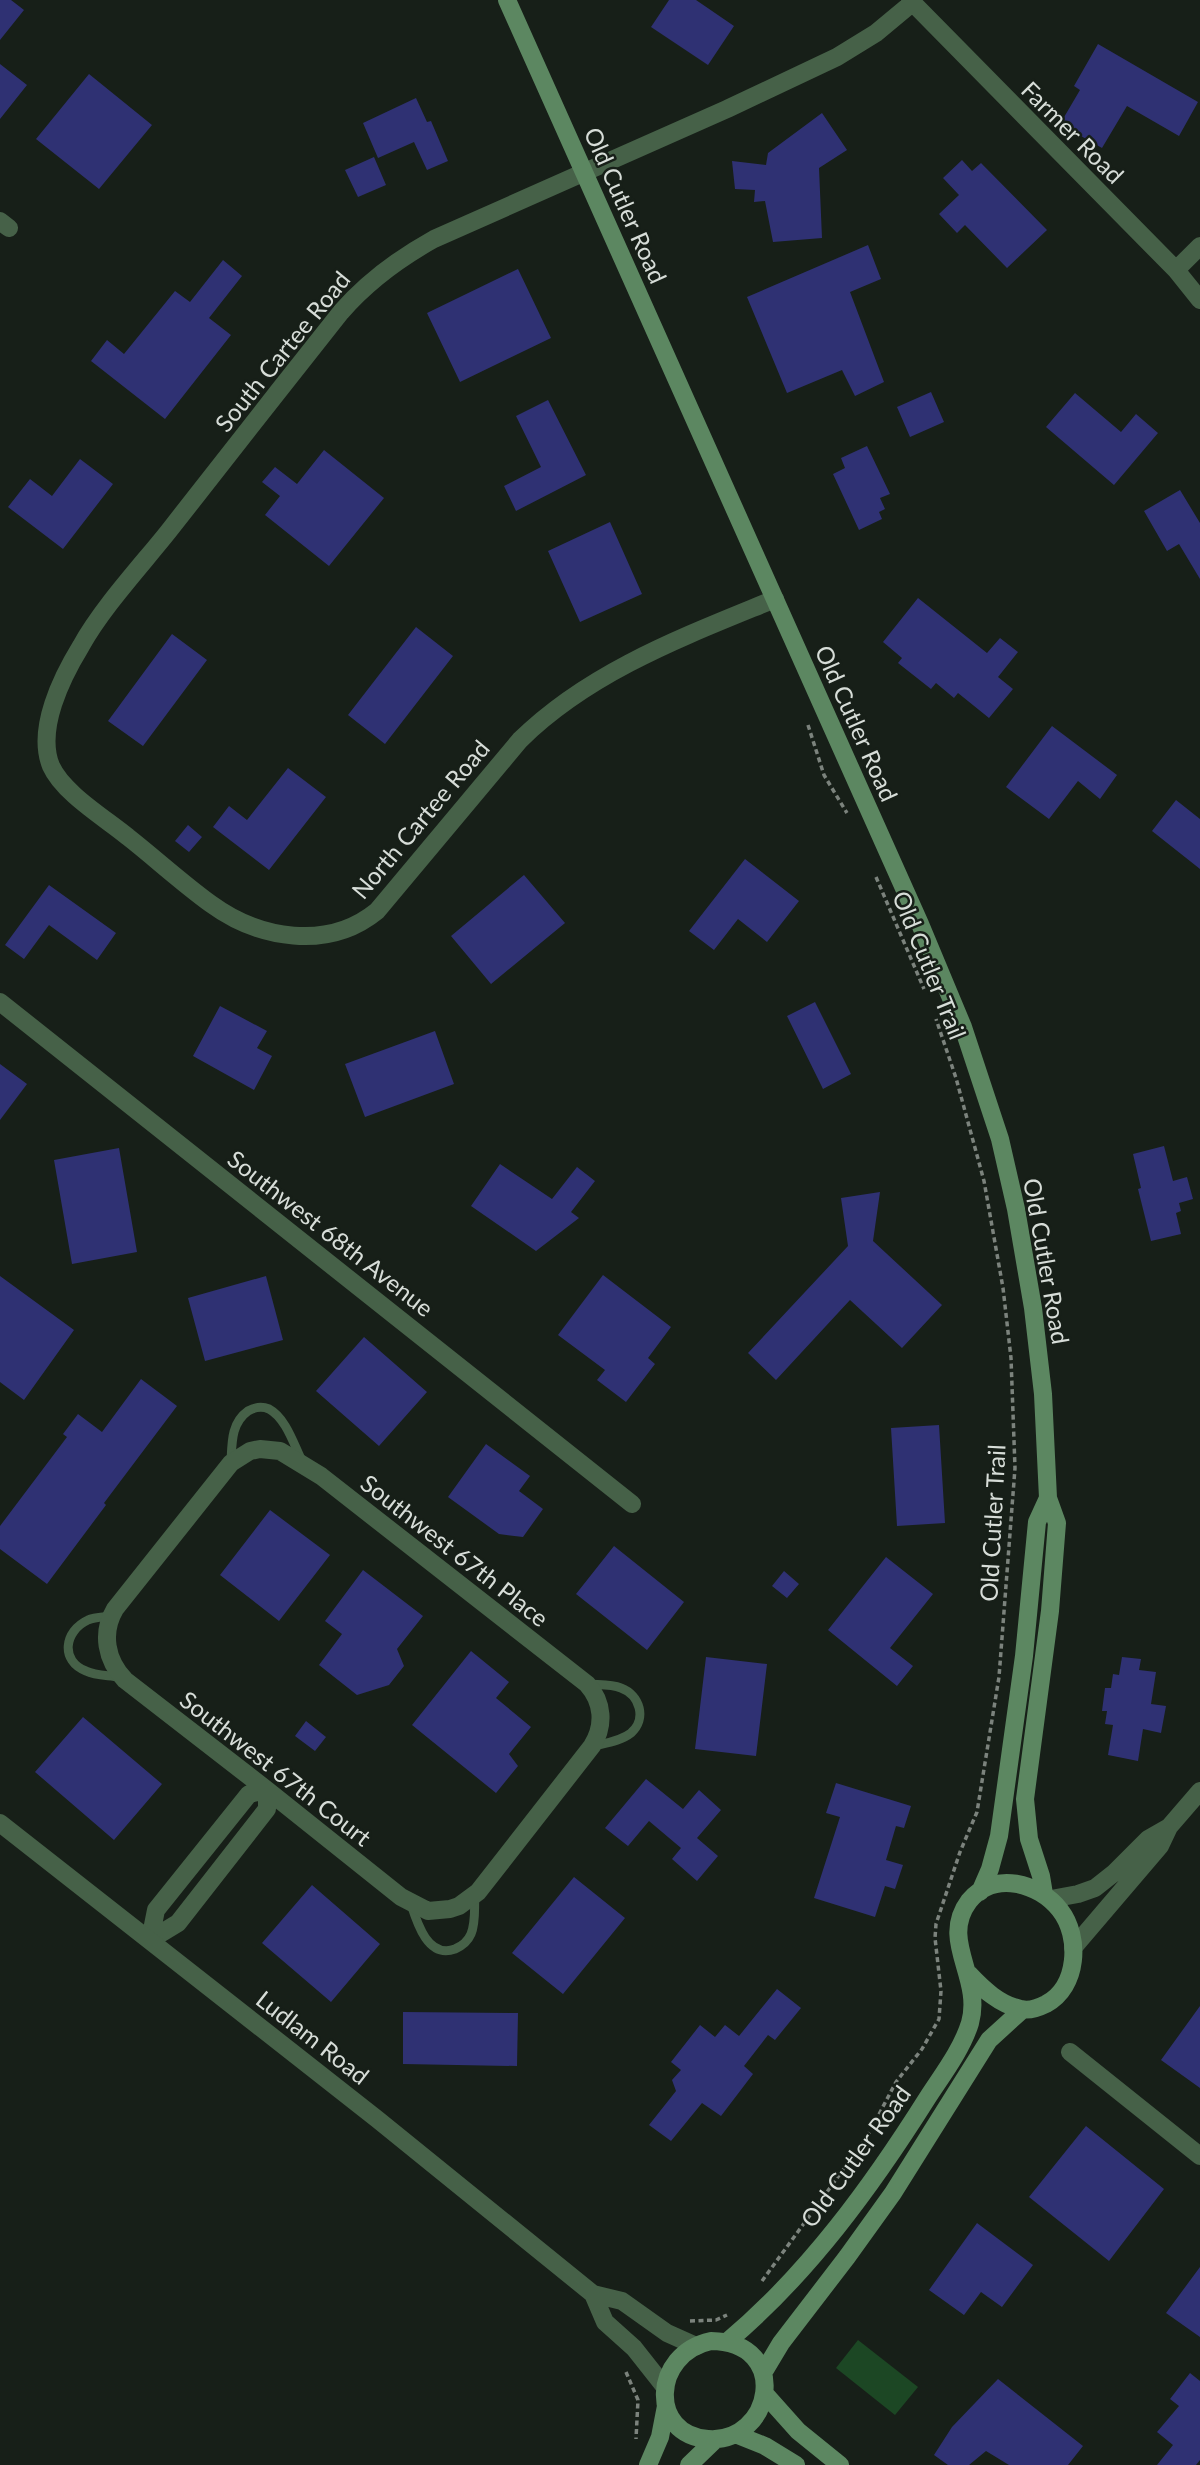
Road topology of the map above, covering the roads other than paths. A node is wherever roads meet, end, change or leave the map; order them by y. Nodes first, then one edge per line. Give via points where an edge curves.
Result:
1 (508, 0) edge
2 (911, 1) edge
3 (585, 173) junction
4 (1200, 246) edge
5 (1176, 270) junction
6 (1200, 300) edge
7 (775, 599) junction
8 (52, 712) joint
9 (0, 1002) edge
10 (302, 1462) junction
11 (231, 1463) junction
12 (1048, 1498) junction
13 (632, 1504) dead end
14 (111, 1616) junction
15 (121, 1677) junction
16 (587, 1684) junction
17 (592, 1746) junction
18 (267, 1790) junction
19 (1200, 1791) edge
20 (0, 1824) edge
21 (1169, 1827) junction
22 (980, 1892) junction
23 (475, 1895) junction
24 (1047, 1896) junction
25 (411, 1904) junction
26 (150, 1940) junction
27 (1073, 1948) junction
28 (969, 1973) junction
29 (1022, 2010) junction
30 (1070, 2052) dead end
31 (1200, 2156) edge
32 (593, 2294) junction
33 (727, 2342) junction
34 (696, 2346) junction
35 (762, 2373) junction
36 (664, 2386) junction
37 (765, 2394) junction
38 (666, 2406) junction
39 (735, 2434) junction
40 (716, 2439) junction
41 (648, 2465) edge
42 (689, 2465) edge
43 (796, 2465) edge
44 (840, 2465) edge

1 - 3 main road, Old Cutler Road
2 - 3 street, South Cartee Road via 876,33 837,57
2 - 5 street, Farmer Road
3 - 7 main road, Old Cutler Road
3 - 8 street, South Cartee Road via 434,239 357,293 92,628
4 - 5 street
5 - 6 street, Farmer Road
7 - 8 street, North Cartee Road via 633,661 565,701 504,758 377,912 363,923 326,935 291,936 230,917 77,796 51,765 47,732
7 - 12 main road, Old Cutler Road via 943,977 1000,1139 1033,1308
9 - 13 street, Southwest 68th Avenue
10 - 11 street, Southwest 67th Place via 281,1451 260,1449
10 - 11 lane via 283,1424 268,1409 258,1407 236,1424
10 - 16 street, Southwest 67th Place
11 - 14 street
12 - 22 main road, Old Cutler Road via 1037,1522 999,1836
12 - 24 main road, Old Cutler Road via 1057,1523 1051,1611 1025,1799 1029,1839
14 - 15 street, Southwest 67th Court via 106,1639
14 - 15 lane via 89,1620 77,1628 67,1652 85,1671
15 - 18 street, Southwest 67th Court
16 - 17 street, Southwest 67th Place via 601,1713 600,1731
16 - 17 lane via 625,1689 640,1714 640,1721 624,1737
17 - 23 street
18 - 25 street, Southwest 67th Court
18 - 26 street via 267,1809 178,1923
18 - 26 street via 248,1794 156,1910
19 - 21 street
20 - 26 street, Ludlam Road
21 - 24 street via 1148,1839 1095,1888
21 - 27 street via 1160,1846
22 - 24 main road via 1004,1882 1026,1885
22 - 28 main road, Old Cutler Road via 965,1909 957,1932
23 - 25 street, Southwest 67th Court via 460,1906 439,1912
23 - 25 lane via 471,1933 464,1944 450,1950 430,1944
24 - 27 main road, Old Cutler Road via 1063,1913
26 - 32 street, Ludlam Road
27 - 29 main road, Old Cutler Road via 1069,1978 1058,1995 1040,2007
28 - 29 main road via 1003,2003
28 - 33 main road, Old Cutler Road via 974,1999 967,2031 911,2124 810,2259
29 - 35 main road, Old Cutler Road via 989,2040 892,2193
30 - 31 street
32 - 34 street, Ludlam Road via 622,2301 661,2329
32 - 36 street, Ludlam Road via 605,2322 634,2348
33 - 34 main road
33 - 35 main road via 746,2350
34 - 36 main road via 672,2368
35 - 37 main road
36 - 38 main road
37 - 39 main road via 756,2415
37 - 44 main road via 797,2431
38 - 40 main road via 672,2419 694,2437
38 - 41 main road
39 - 40 main road
39 - 43 main road
40 - 42 main road

